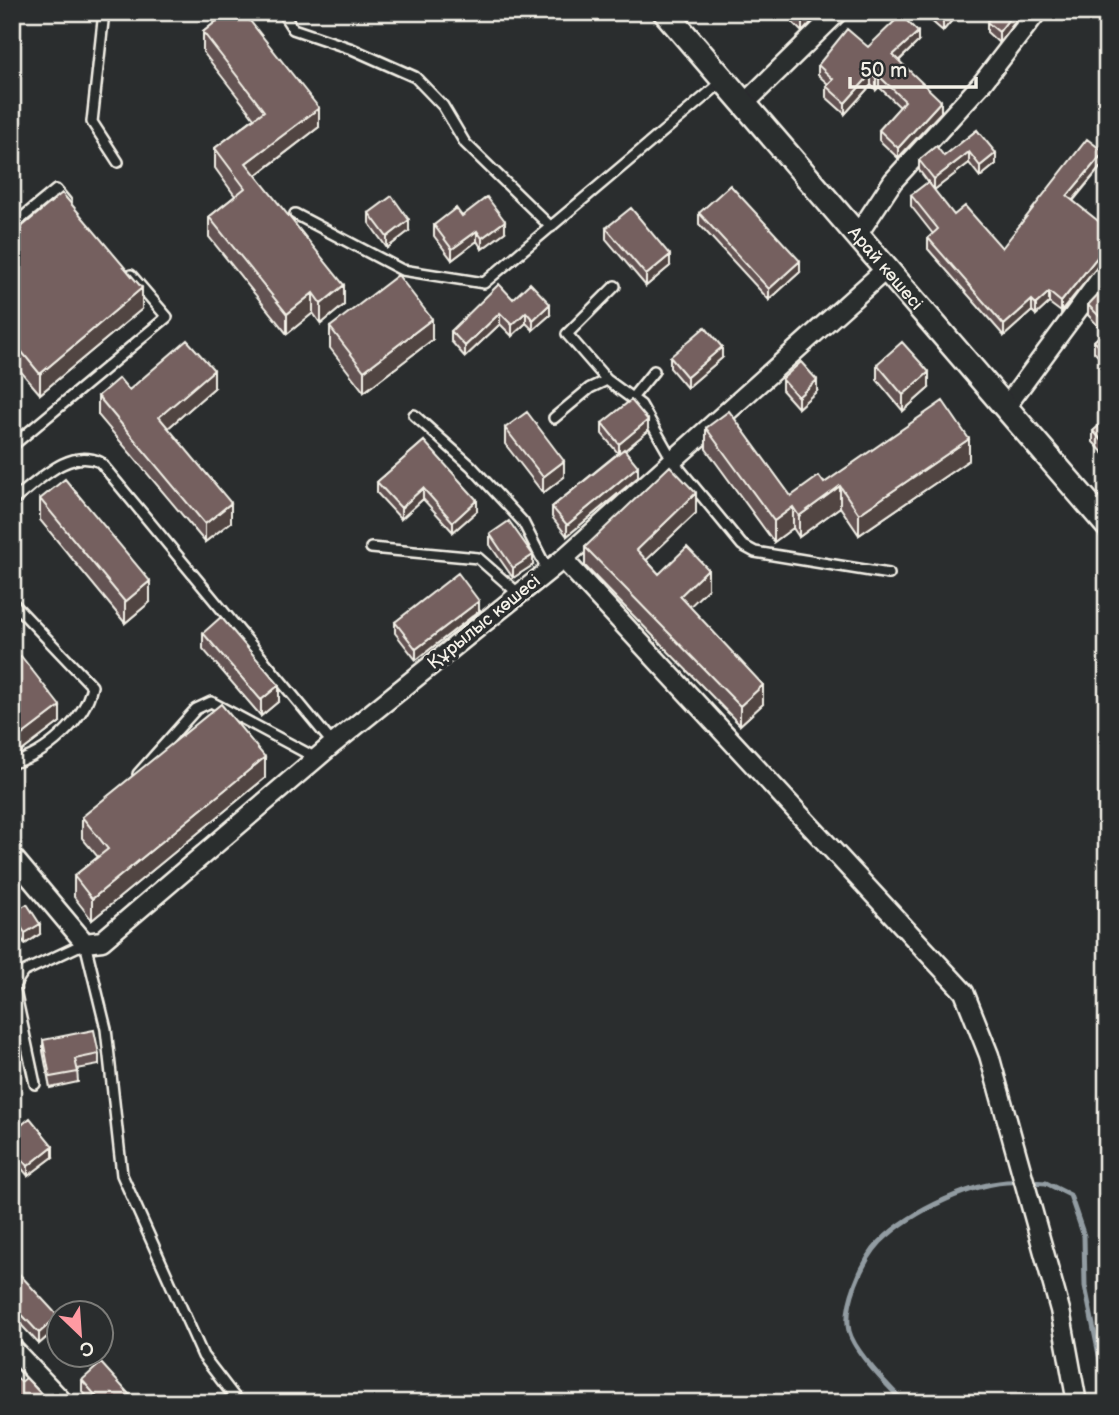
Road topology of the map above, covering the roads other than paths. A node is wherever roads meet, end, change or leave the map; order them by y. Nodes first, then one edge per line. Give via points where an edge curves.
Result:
1 (104, 12) edge
2 (282, 12) edge
3 (664, 12) edge
4 (838, 12) edge
5 (1037, 12) edge
6 (725, 80) junction
7 (745, 103) junction
8 (118, 162) dead end
9 (73, 210) edge
10 (295, 214) dead end
11 (12, 226) edge
12 (551, 227) junction
13 (858, 234) junction
14 (125, 268) edge
15 (885, 270) junction
16 (1107, 270) edge
17 (615, 286) dead end
18 (654, 371) dead end
19 (607, 380) junction
20 (632, 398) junction
21 (1005, 408) junction
22 (414, 415) dead end
23 (554, 418) dead end
24 (12, 446) edge
25 (673, 461) junction
26 (12, 501) edge
27 (1107, 525) edge
28 (370, 548) dead end
29 (563, 559) junction
30 (548, 571) junction
31 (889, 574) dead end
32 (519, 594) junction
33 (12, 602) edge
34 (333, 744) junction
35 (316, 758) junction
36 (12, 763) edge
37 (138, 775) edge
38 (12, 856) edge
39 (85, 943) junction
40 (13, 987) edge
41 (35, 1084) dead end
42 (12, 1348) edge
43 (64, 1403) edge
44 (239, 1403) edge
45 (1077, 1403) edge

1 - 8 lane via 92,122
2 - 12 lane via 293,29 415,78 443,106 465,143
3 - 6 main road, Арай көшесі
4 - 7 street
5 - 13 street via 983,82 893,181
6 - 7 main road, Арай көшесі
6 - 12 lane
7 - 13 main road, Арай көшесі
9 - 11 lane via 56,190
10 - 12 lane via 402,270 484,283
13 - 15 main road, Арай көшесі
14 - 24 lane via 167,317
15 - 21 main road, Арай көшесі
15 - 25 street, Құрылыс көшесі
16 - 21 street
17 - 19 lane via 567,334
18 - 20 lane
19 - 20 lane
19 - 23 lane
20 - 25 lane
21 - 27 main road, Арай көшесі
22 - 30 lane via 471,466 523,522
25 - 29 street, Құрылыс көшесі
25 - 31 lane via 733,537 748,548
26 - 34 lane via 68,460 89,457 100,462
28 - 32 lane via 478,558
29 - 30 street, Құрылыс көшесі
29 - 45 street via 964,992 989,1055 1060,1310
30 - 32 street, Құрылыс көшесі
32 - 34 street, Құрылыс көшесі
33 - 36 lane via 92,687 89,701 53,744
34 - 35 street, Құрылыс көшесі
35 - 37 lane via 211,702 196,709
35 - 39 street, Құрылыс көшесі via 102,941
38 - 39 street
39 - 40 lane via 23,972
39 - 44 lane via 106,1029 122,1175 203,1356
40 - 41 lane
42 - 43 street

